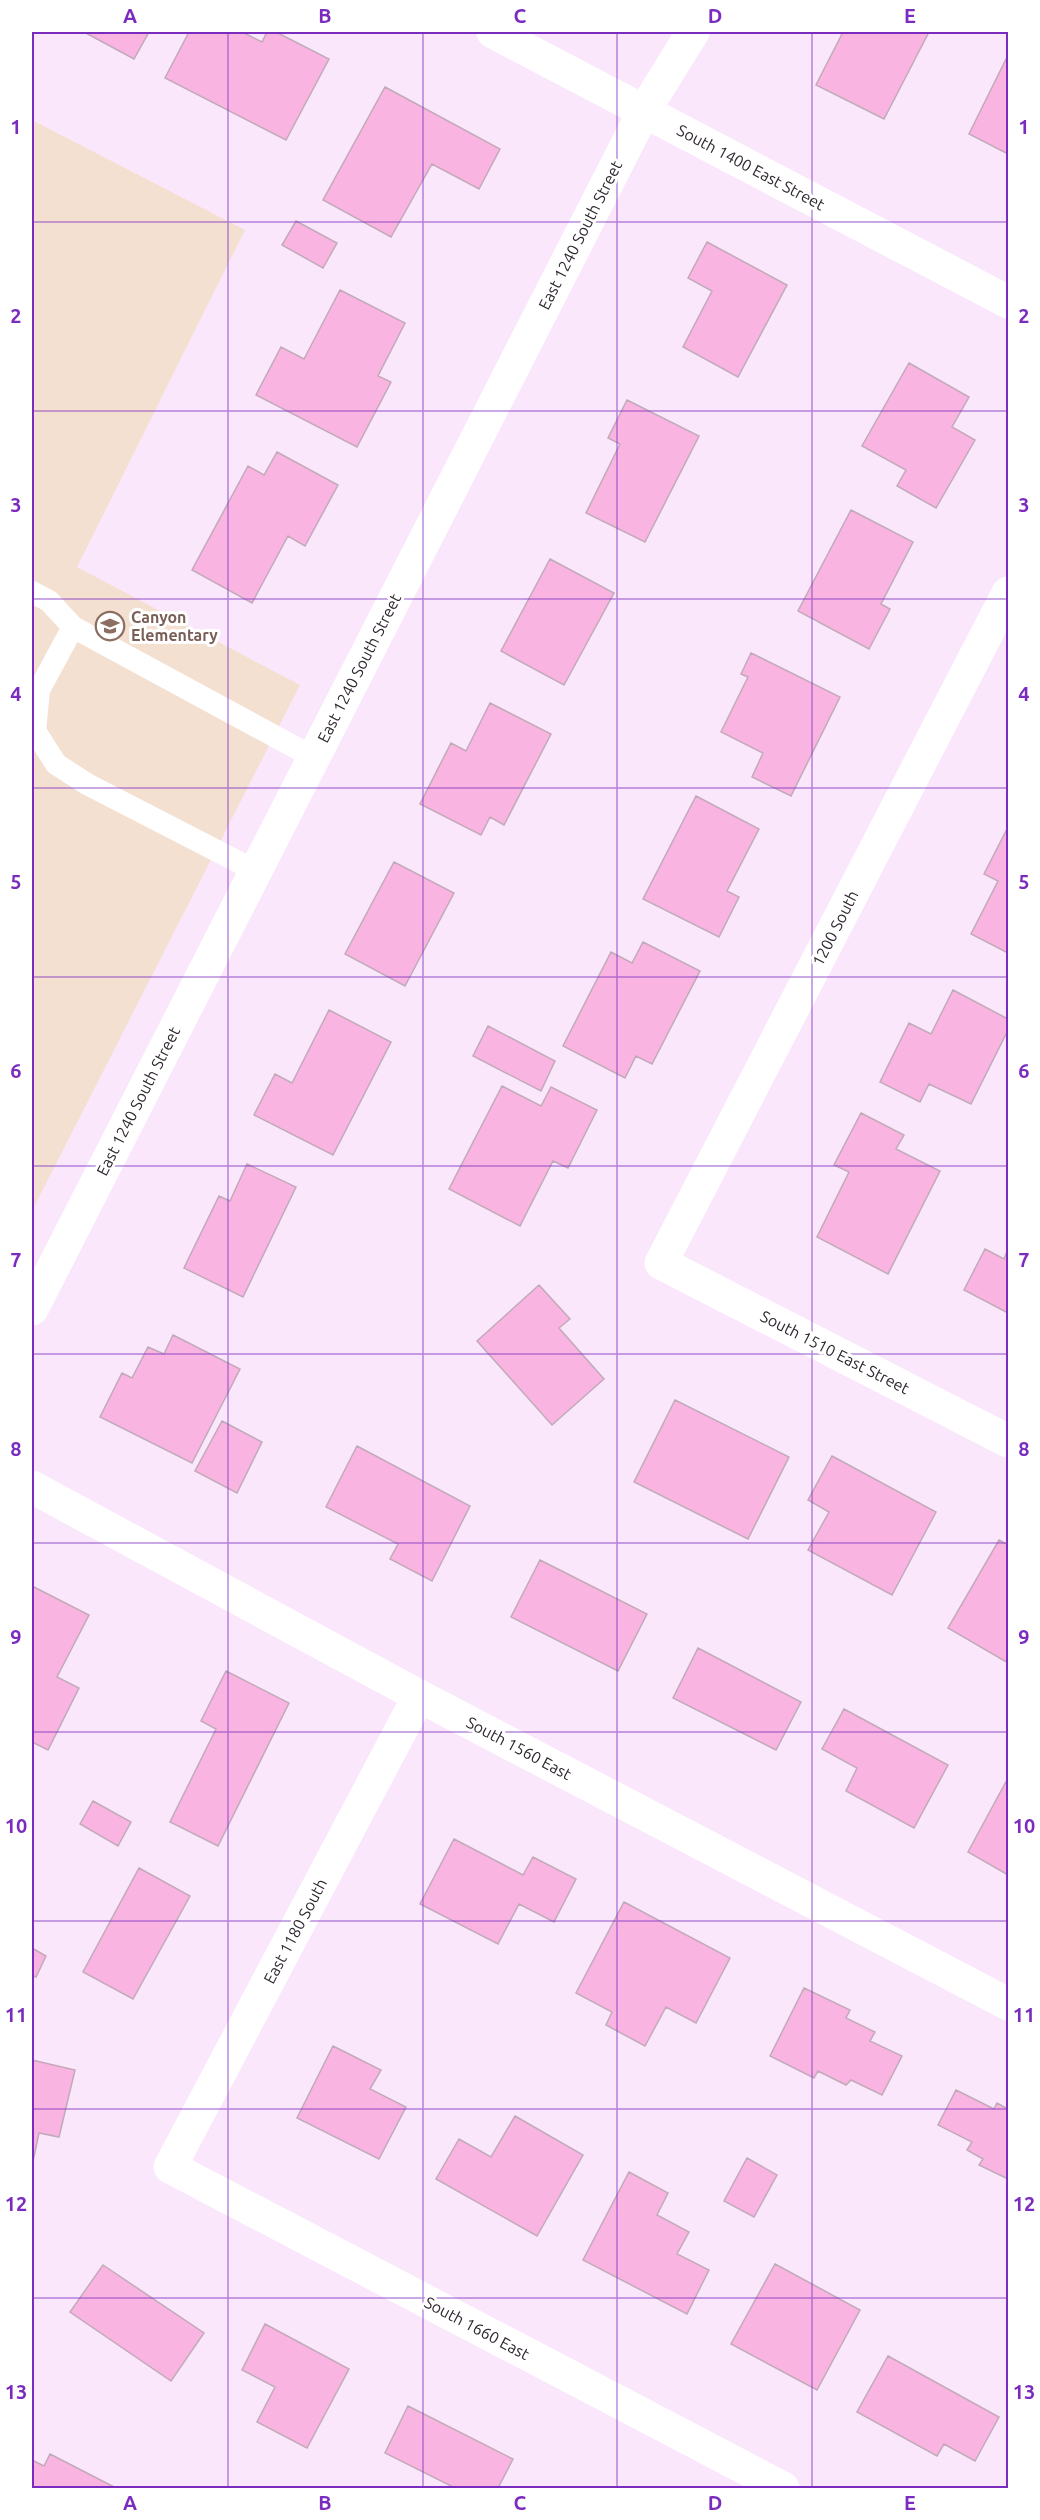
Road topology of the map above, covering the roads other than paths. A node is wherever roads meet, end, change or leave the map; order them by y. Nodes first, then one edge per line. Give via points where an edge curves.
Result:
1 (493, 32) edge
2 (693, 32) edge
3 (644, 111) junction
4 (1008, 302) edge
5 (32, 592) edge
6 (1008, 593) edge
7 (73, 627) junction
8 (314, 757) junction
9 (255, 871) junction
10 (661, 1263) joint
11 (32, 1309) edge
12 (1008, 1441) edge
13 (32, 1487) edge
14 (419, 1696) junction
15 (1008, 2004) edge
16 (170, 2167) joint
17 (783, 2488) edge

1 - 3 street, South 1400 East Street
2 - 3 street, East 1240 South Street
3 - 4 street, South 1400 East Street
3 - 8 street, East 1240 South Street
5 - 7 lane via 49,601
6 - 10 street, 1200 South
7 - 8 lane
7 - 9 lane via 39,690 35,731 56,764
8 - 9 street, East 1240 South Street
9 - 11 street, East 1240 South Street
10 - 12 street, South 1510 East Street
13 - 14 street, South 1560 East
14 - 15 street, South 1560 East
14 - 16 street, East 1180 South
16 - 17 street, South 1660 East

